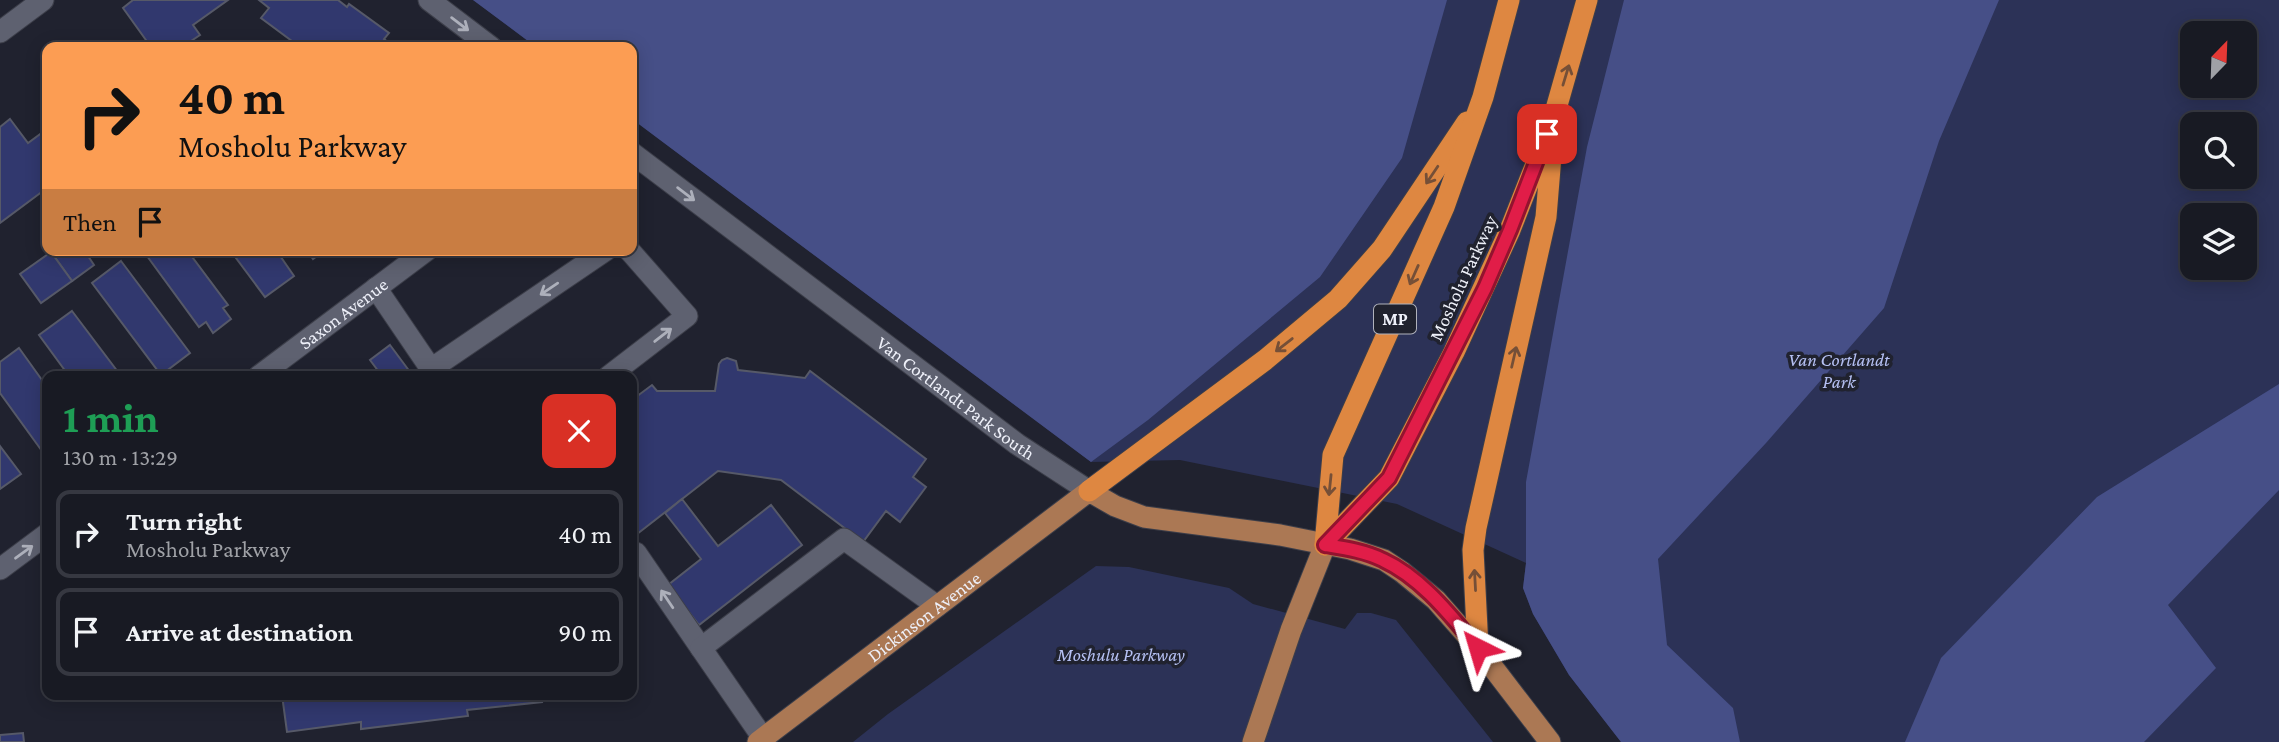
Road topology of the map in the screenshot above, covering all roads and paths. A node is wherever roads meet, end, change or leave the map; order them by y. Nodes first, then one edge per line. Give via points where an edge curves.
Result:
1 (43, 0) edge
2 (429, 0) edge
3 (1509, 0) edge
4 (1587, 0) edge
5 (0, 32) edge
6 (484, 42) edge
7 (1483, 97) junction
8 (1554, 116) junction
9 (637, 157) edge
10 (419, 256) edge
11 (597, 256) edge
12 (634, 256) edge
13 (376, 288) junction
14 (266, 371) edge
15 (616, 371) edge
16 (1089, 491) junction
17 (42, 538) edge
18 (1325, 545) junction
19 (637, 554) edge
20 (0, 569) edge
21 (937, 606) junction
22 (701, 648) junction
23 (1478, 648) junction
24 (761, 740) edge
25 (1253, 741) edge
26 (1550, 742) edge

1 - 5 street
2 -> 6 street
3 - 7 highway, Mosholu Parkway / MP
8 -> 4 highway, Mosholu Parkway / MP
7 -> 16 highway via 1382,249 1338,299 1265,360
7 -> 18 highway, Mosholu Parkway / MP via 1444,207 1334,455
8 - 18 highway, Mosholu Parkway / MP via 1485,288 1389,478
23 -> 8 highway via 1476,528 1546,217
9 -> 16 street, Van Cortlandt Park South via 1017,444
10 - 13 street, Saxon Avenue
11 -> 13 street via 431,369
15 -> 12 street via 687,316
13 - 14 street, Saxon Avenue
16 - 18 main road, Van Cortlandt Park South via 1144,517
16 - 21 main road, Dickinson Avenue
20 -> 17 street
18 - 23 main road, Van Cortlandt Park South via 1369,554 1402,572 1436,600
18 - 25 main road, Mosholu Parkway / MP
22 -> 19 street
21 - 22 street via 844,539
21 - 24 main road, Dickinson Avenue
22 - 24 street
23 - 26 main road, Van Cortlandt Park South

